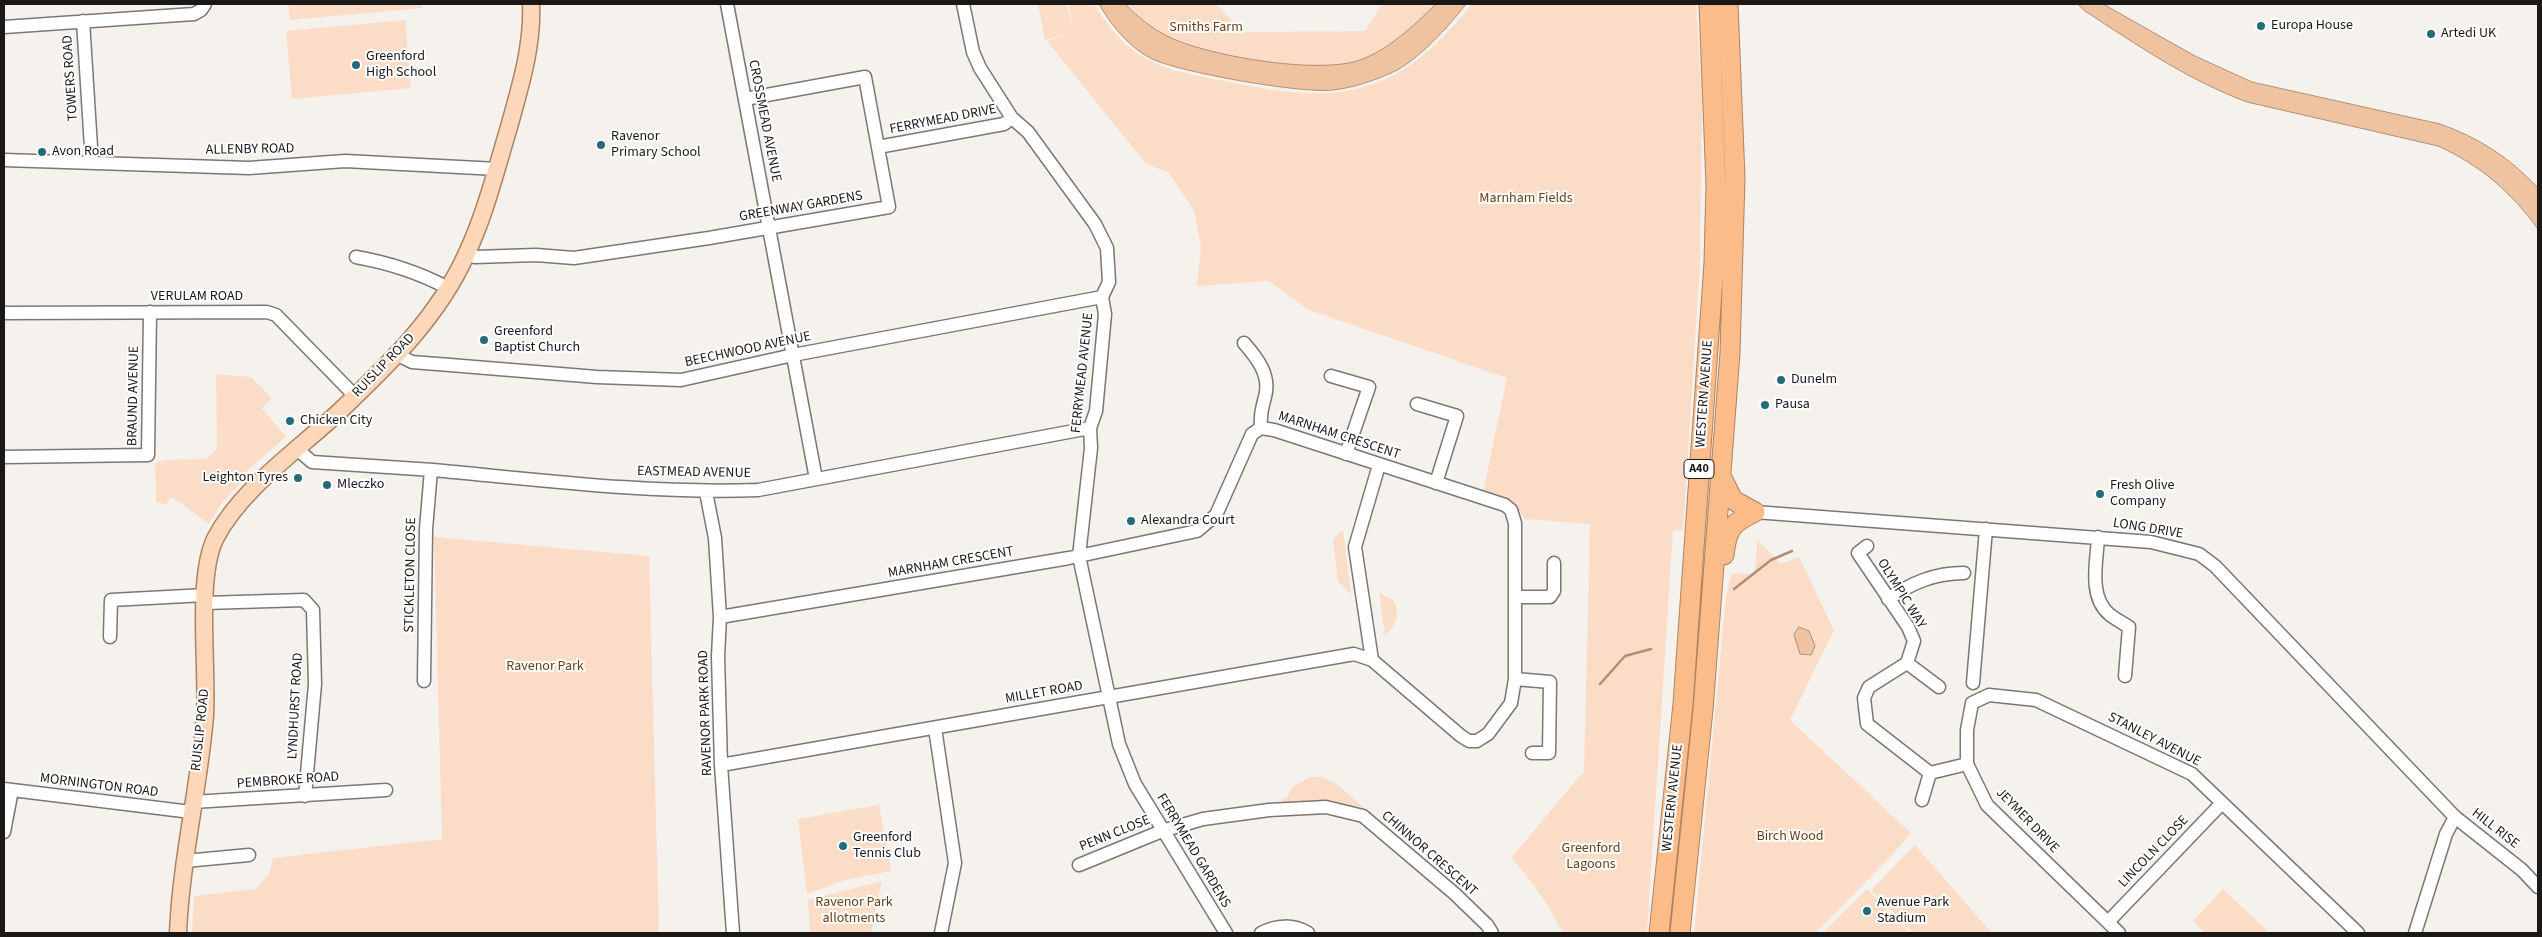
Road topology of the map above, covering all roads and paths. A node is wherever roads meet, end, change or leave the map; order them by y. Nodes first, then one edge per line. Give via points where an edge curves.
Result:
1 (205, 4) edge
2 (531, 4) edge
3 (727, 4) edge
4 (963, 4) edge
5 (1709, 4) edge
6 (1728, 4) edge
7 (83, 21) junction
8 (4, 27) edge
9 (745, 99) junction
10 (1012, 118) junction
11 (878, 148) junction
12 (4, 160) edge
13 (92, 163) junction
14 (497, 169) junction
15 (770, 227) junction
16 (466, 255) junction
17 (356, 257) dead end
18 (448, 288) junction
19 (1102, 297) junction
20 (150, 312) junction
21 (4, 313) edge
22 (1244, 343) dead end
23 (398, 355) junction
24 (793, 356) junction
25 (1331, 376) dead end
26 (355, 396) junction
27 (1417, 404) dead end
28 (1090, 428) junction
29 (1261, 428) junction
30 (297, 449) junction
31 (1346, 454) junction
32 (4, 457) edge
33 (1380, 465) junction
34 (431, 470) junction
35 (1720, 475) junction
36 (816, 479) junction
37 (1436, 482) junction
38 (706, 492) junction
39 (1755, 512) junction
40 (1986, 529) junction
41 (2098, 537) junction
42 (1867, 546) dead end
43 (1079, 556) junction
44 (1554, 563) dead end
45 (1964, 573) dead end
46 (1515, 597) junction
47 (205, 599) junction
48 (1888, 599) junction
49 (720, 617) junction
50 (110, 637) dead end
51 (1372, 660) junction
52 (1907, 662) junction
53 (2125, 676) dead end
54 (1514, 680) junction
55 (424, 681) dead end
56 (1973, 682) dead end
57 (1939, 687) dead end
58 (1107, 696) junction
59 (1972, 704) joint
60 (1703, 710) junction
61 (935, 728) junction
62 (1532, 753) dead end
63 (1967, 764) junction
64 (721, 765) junction
65 (1930, 773) junction
66 (1135, 784) joint
67 (8, 790) edge
68 (386, 790) dead end
69 (305, 796) junction
70 (1922, 800) dead end
71 (2222, 803) junction
72 (192, 807) junction
73 (2455, 816) junction
74 (1162, 831) junction
75 (4, 832) edge
76 (249, 855) dead end
77 (185, 861) junction
78 (1079, 865) dead end
79 (2538, 887) edge
80 (2108, 922) junction
81 (178, 933) edge
82 (733, 933) edge
83 (941, 933) edge
84 (1226, 933) edge
85 (1261, 933) edge
86 (1308, 933) edge
87 (1492, 933) edge
88 (1659, 933) edge
89 (1680, 933) edge
90 (2119, 933) edge
91 (2358, 933) edge
92 (2415, 933) edge

1 - 7 street via 194,14
2 - 14 main road, RUISLIP ROAD via 526,63
3 - 9 street, CROSSMEAD AVENUE
4 - 10 street, FERRYMEAD AVENUE via 973,52
5 - 88 highway, WESTERN AVENUE / A40 via 1716,185 1714,263 1683,704
6 - 35 highway, WESTERN AVENUE / A40 via 1734,264
7 - 8 street
7 - 13 street, TOWERS ROAD
9 - 11 street, GREENWAY GARDENS via 865,77
9 - 15 street, CROSSMEAD AVENUE
10 - 11 street, FERRYMEAD DRIVE via 1004,124
10 - 19 street, FERRYMEAD AVENUE via 1028,132 1102,236 1109,261 1109,282
11 - 15 street, GREENWAY GARDENS via 889,207
12 - 13 street, ALLENBY ROAD
13 - 14 street, ALLENBY ROAD via 249,168 345,161
14 - 16 main road, RUISLIP ROAD
15 - 16 street, GREENWAY GARDENS via 574,258
15 - 24 street, CROSSMEAD AVENUE
16 - 18 main road, RUISLIP ROAD
17 - 18 street via 418,272
18 - 23 main road, RUISLIP ROAD
19 - 24 street, BEECHWOOD AVENUE
19 - 28 street, FERRYMEAD AVENUE via 1106,314 1096,411
20 - 21 street, VERULAM ROAD
20 - 26 street, VERULAM ROAD via 267,312 276,315
20 - 32 street, BRAUND AVENUE via 148,455
22 - 29 street via 1260,361 1265,378
23 - 24 street, BEECHWOOD AVENUE via 412,362 597,377 681,380
23 - 26 main road, RUISLIP ROAD
24 - 36 street, CROSSMEAD AVENUE
25 - 31 street via 1370,388
26 - 30 main road, RUISLIP ROAD
27 - 37 street via 1457,416
28 - 36 street, EASTMEAD AVENUE
28 - 43 street, FERRYMEAD AVENUE via 1091,448
29 - 31 street, MARNHAM CRESCENT
29 - 43 street, MARNHAM CRESCENT via 1252,434 1216,515 1207,524 1197,531
30 - 34 street, EASTMEAD AVENUE via 312,462
30 - 47 main road, RUISLIP ROAD via 226,519 208,561
31 - 33 street, MARNHAM CRESCENT
33 - 37 street, MARNHAM CRESCENT
33 - 51 street via 1355,547
34 - 38 street, EASTMEAD AVENUE
34 - 55 street, STICKLETON CLOSE via 426,529
35 - 39 highway via 1733,500
35 - 60 highway, WESTERN AVENUE / A40
36 - 38 street, EASTMEAD AVENUE via 758,490
37 - 46 street, MARNHAM CRESCENT via 1505,505 1511,510 1515,523
38 - 49 street, RAVENOR PARK ROAD via 715,538
39 - 40 street, LONG DRIVE
39 - 60 highway via 1737,520 1727,534
40 - 41 street, LONG DRIVE
40 - 56 street
41 - 53 street via 2095,588 2099,601 2108,613 2129,627
41 - 73 street, LONG DRIVE via 2174,546 2199,554 2215,566
42 - 48 street, OLYMPIC WAY via 1858,553
43 - 49 street, MARNHAM CRESCENT
43 - 58 street, FERRYMEAD AVENUE
44 - 46 street via 1554,591 1550,598
45 - 48 street via 1926,578
46 - 54 street, MARNHAM CRESCENT
47 - 50 street via 112,600
47 - 69 street, LYNDHURST ROAD via 304,600 310,603 313,610 315,684
47 - 72 main road, RUISLIP ROAD via 205,711
48 - 52 street, OLYMPIC WAY via 1914,641
49 - 64 street, RAVENOR PARK ROAD
51 - 54 street, MARNHAM CRESCENT via 1469,742 1488,734 1511,703
51 - 58 street, MILLET ROAD via 1354,654
52 - 57 street
52 - 65 street via 1869,687 1864,698 1867,724
54 - 62 street via 1550,682 1549,753
58 - 61 street, MILLET ROAD
58 - 66 street, FERRYMEAD AVENUE via 1119,744
59 - 63 street, JEYMER DRIVE via 1967,730
59 - 71 street, STANLEY AVENUE via 1989,695 2036,700 2192,774
60 - 89 highway, WESTERN AVENUE / A40
61 - 64 street, MILLET ROAD
61 - 83 street via 955,863
63 - 65 street
63 - 80 street, JEYMER DRIVE via 1987,805
64 - 82 street, RAVENOR PARK ROAD
65 - 70 street
66 - 74 street, FERRYMEAD GARDENS
67 - 72 street, MORNINGTON ROAD
67 - 75 street
68 - 69 street, PEMBROKE ROAD
69 - 72 street, PEMBROKE ROAD
71 - 80 street, LINCOLN CLOSE
71 - 91 street, STANLEY AVENUE
72 - 77 main road, RUISLIP ROAD
73 - 79 street, HILL RISE via 2522,870
73 - 92 street via 2446,834
74 - 78 street, PENN CLOSE
74 - 84 street, FERRYMEAD GARDENS
74 - 87 street, CHINNOR CRESCENT via 1203,819 1270,810 1326,807 1363,816 1455,894
76 - 77 street
77 - 81 main road, RUISLIP ROAD
80 - 90 street, JEYMER DRIVE
85 - 86 street via 1282,926

